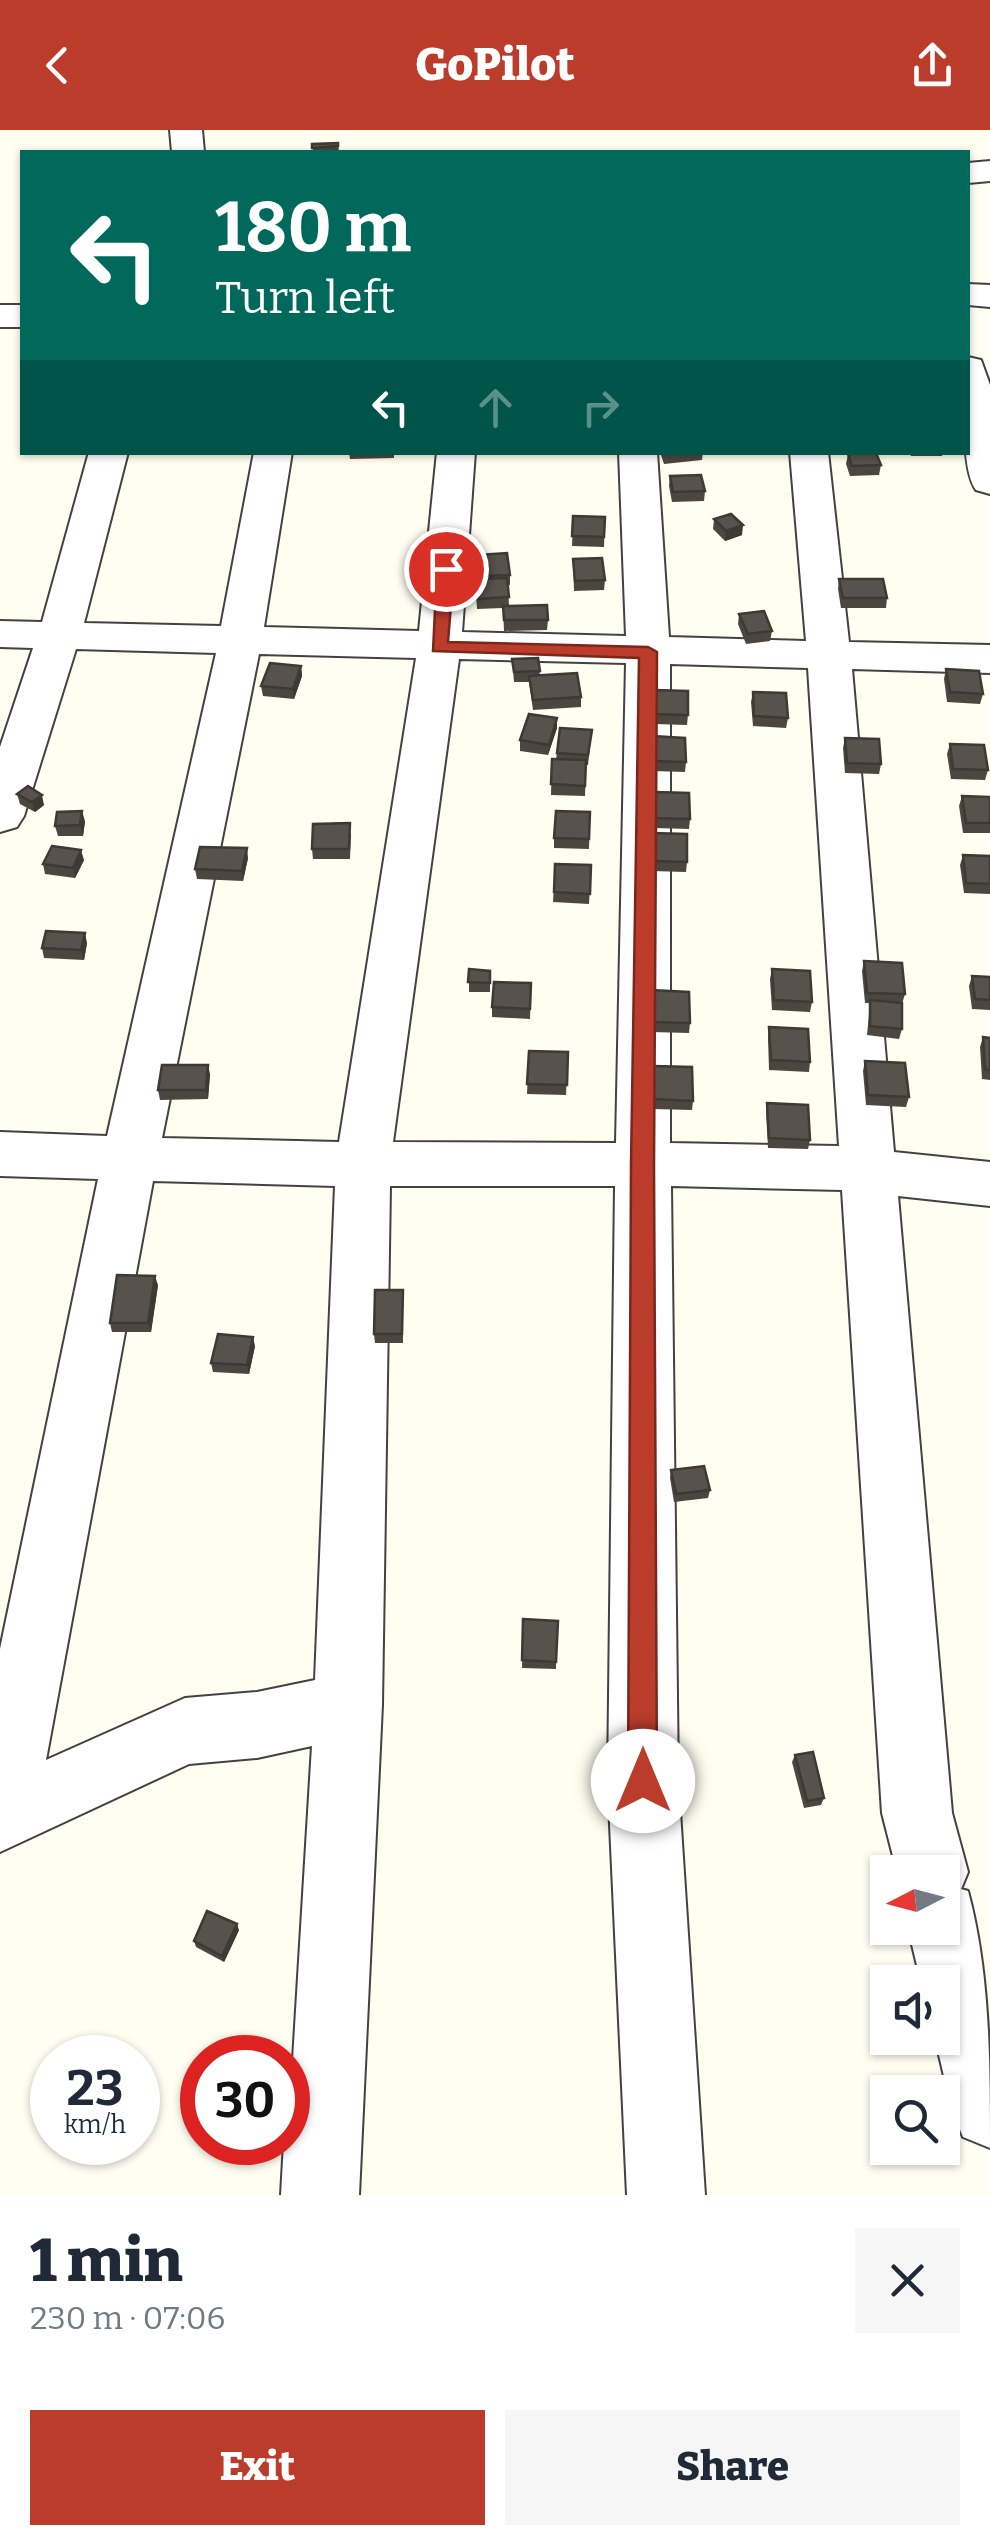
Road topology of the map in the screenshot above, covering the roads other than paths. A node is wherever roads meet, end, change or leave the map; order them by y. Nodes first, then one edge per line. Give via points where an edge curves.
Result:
1 (970, 378) edge
2 (108, 455) edge
3 (272, 455) edge
4 (456, 455) edge
5 (638, 455) edge
6 (809, 455) edge
7 (990, 482) edge
8 (0, 634) edge
9 (59, 636) junction
10 (240, 641) junction
11 (439, 647) junction
12 (648, 652) junction
13 (829, 656) junction
14 (990, 659) edge
15 (0, 816) edge
16 (0, 1154) edge
17 (130, 1158) junction
18 (363, 1164) junction
19 (642, 1165) junction
20 (866, 1170) junction
21 (990, 1184) edge
22 (348, 1706) junction
23 (928, 1855) edge
24 (949, 1945) edge
25 (990, 2110) edge
26 (320, 2195) edge
27 (666, 2195) edge

1 - 7 street
2 - 9 street
3 - 10 street
4 - 11 street
5 - 12 street
6 - 13 street
8 - 9 street
9 - 10 street
9 - 15 street
10 - 11 street
10 - 17 street
11 - 12 street
11 - 18 street
12 - 13 street
12 - 19 street
13 - 14 street
13 - 20 street
16 - 17 street
17 - 18 street
17 - 22 street via 0,1817 185,1731
18 - 19 street
18 - 22 street
19 - 20 street
19 - 27 street via 643,1781
20 - 21 street
20 - 23 street via 917,1813
22 - 26 street
24 - 25 street

